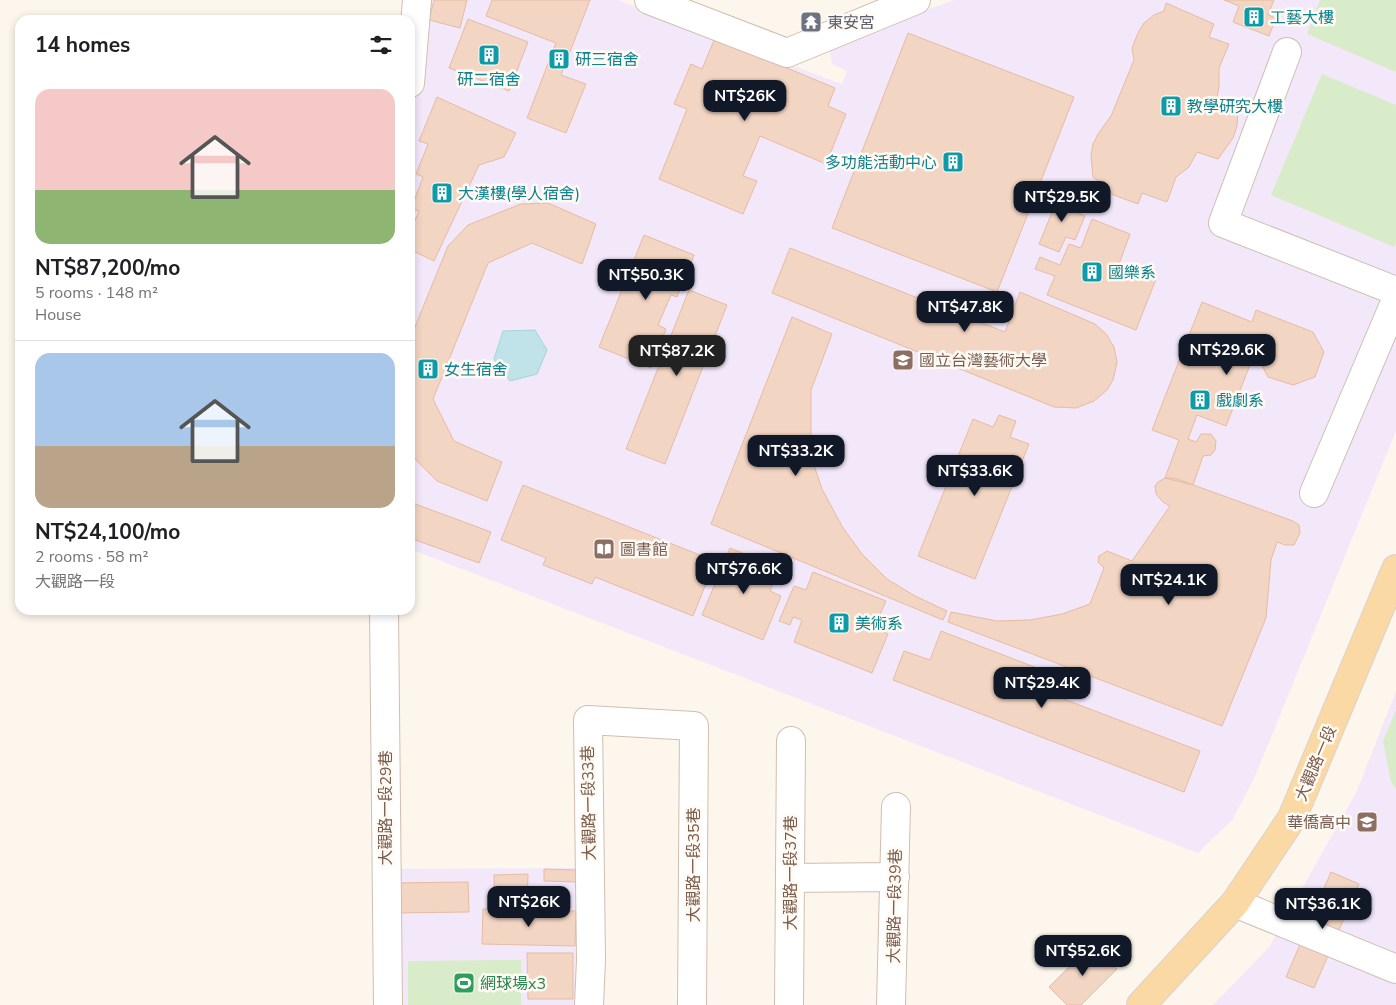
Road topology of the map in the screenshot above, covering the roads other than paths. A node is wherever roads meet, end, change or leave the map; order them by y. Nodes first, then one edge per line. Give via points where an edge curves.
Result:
1 (417, 0) edge
2 (649, 0) edge
3 (859, 0) edge
4 (916, 0) edge
5 (888, 11) junction
6 (415, 24) edge
7 (1287, 52) dead end
8 (1396, 291) edge
9 (1396, 300) edge
10 (1314, 493) dead end
11 (1396, 569) edge
12 (384, 615) edge
13 (588, 720) joint
14 (791, 741) dead end
15 (896, 807) dead end
16 (895, 877) junction
17 (790, 878) junction
18 (1234, 903) junction
19 (1396, 969) edge
20 (388, 1005) edge
21 (589, 1005) edge
22 (692, 1005) edge
23 (789, 1005) edge
24 (891, 1005) edge
25 (1142, 1005) edge

1 - 6 street
2 - 5 street via 787,53
3 - 5 street
4 - 5 street
7 - 8 street via 1223,223
9 - 10 street
11 - 18 main road, 大觀路一段 via 1292,818
12 - 20 street, 大觀路一段29巷
13 - 21 street, 大觀路一段33巷
13 - 22 street, 大觀路一段35巷 via 694,726
14 - 17 street, 大觀路一段37巷
15 - 16 street, 大觀路一段39巷
16 - 17 street
16 - 24 street, 大觀路一段39巷
17 - 23 street, 大觀路一段37巷
18 - 19 street
18 - 25 main road, 大觀路一段

